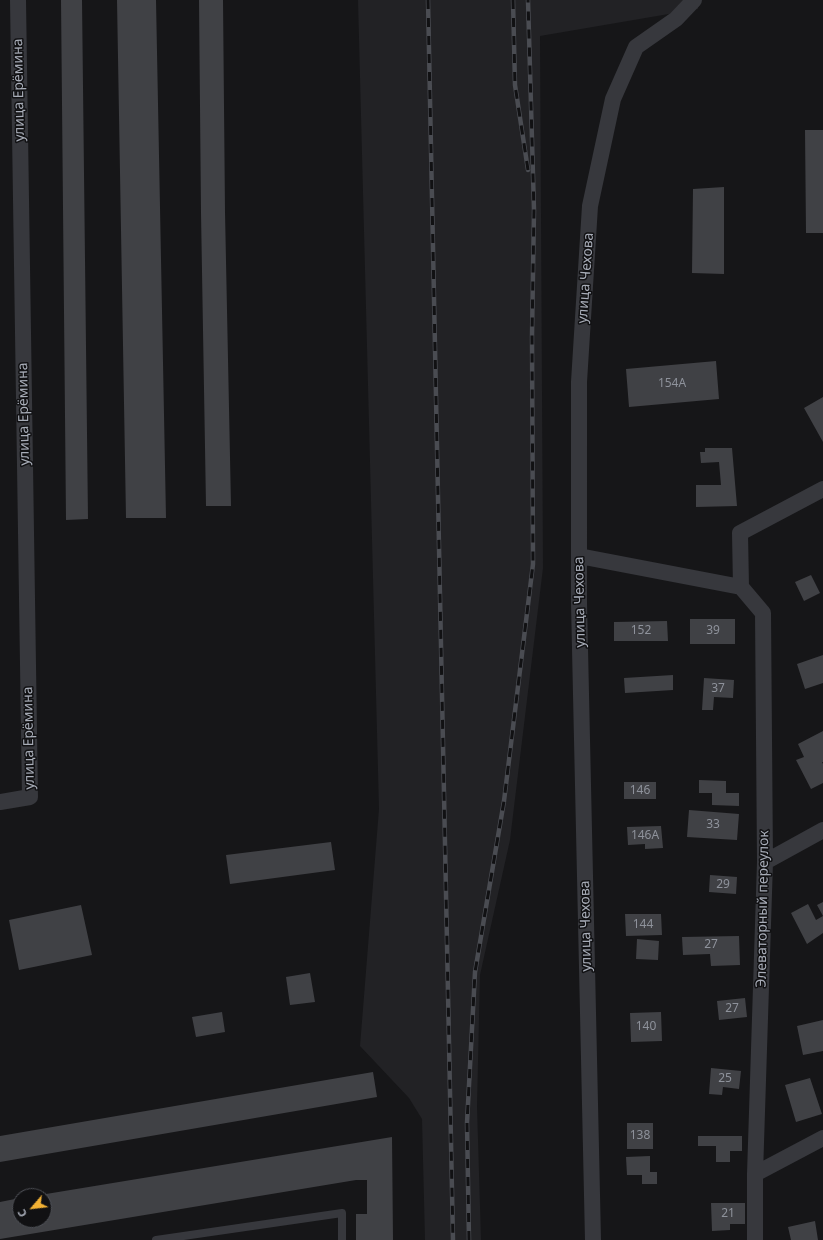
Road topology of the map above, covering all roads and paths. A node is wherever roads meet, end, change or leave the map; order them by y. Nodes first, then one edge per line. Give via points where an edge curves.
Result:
1 (18, 0) edge
2 (694, 0) edge
3 (823, 489) edge
4 (579, 556) junction
5 (741, 586) junction
6 (0, 802) edge
7 (823, 830) edge
8 (765, 862) junction
9 (823, 1138) edge
10 (755, 1174) junction
11 (156, 1240) edge
12 (342, 1240) edge
13 (594, 1240) edge
14 (755, 1240) edge

1 - 6 street, улица Ерёмина via 30,797
2 - 4 street, улица Чехова via 676,19 636,47 613,99 590,206 579,382
3 - 5 street via 740,533
4 - 5 street
4 - 13 street, улица Чехова
5 - 8 street, Элеваторный переулок via 763,613
7 - 8 street
8 - 10 street, Элеваторный переулок
9 - 10 street
10 - 14 street, Элеваторный переулок
11 - 12 lane via 342,1213

